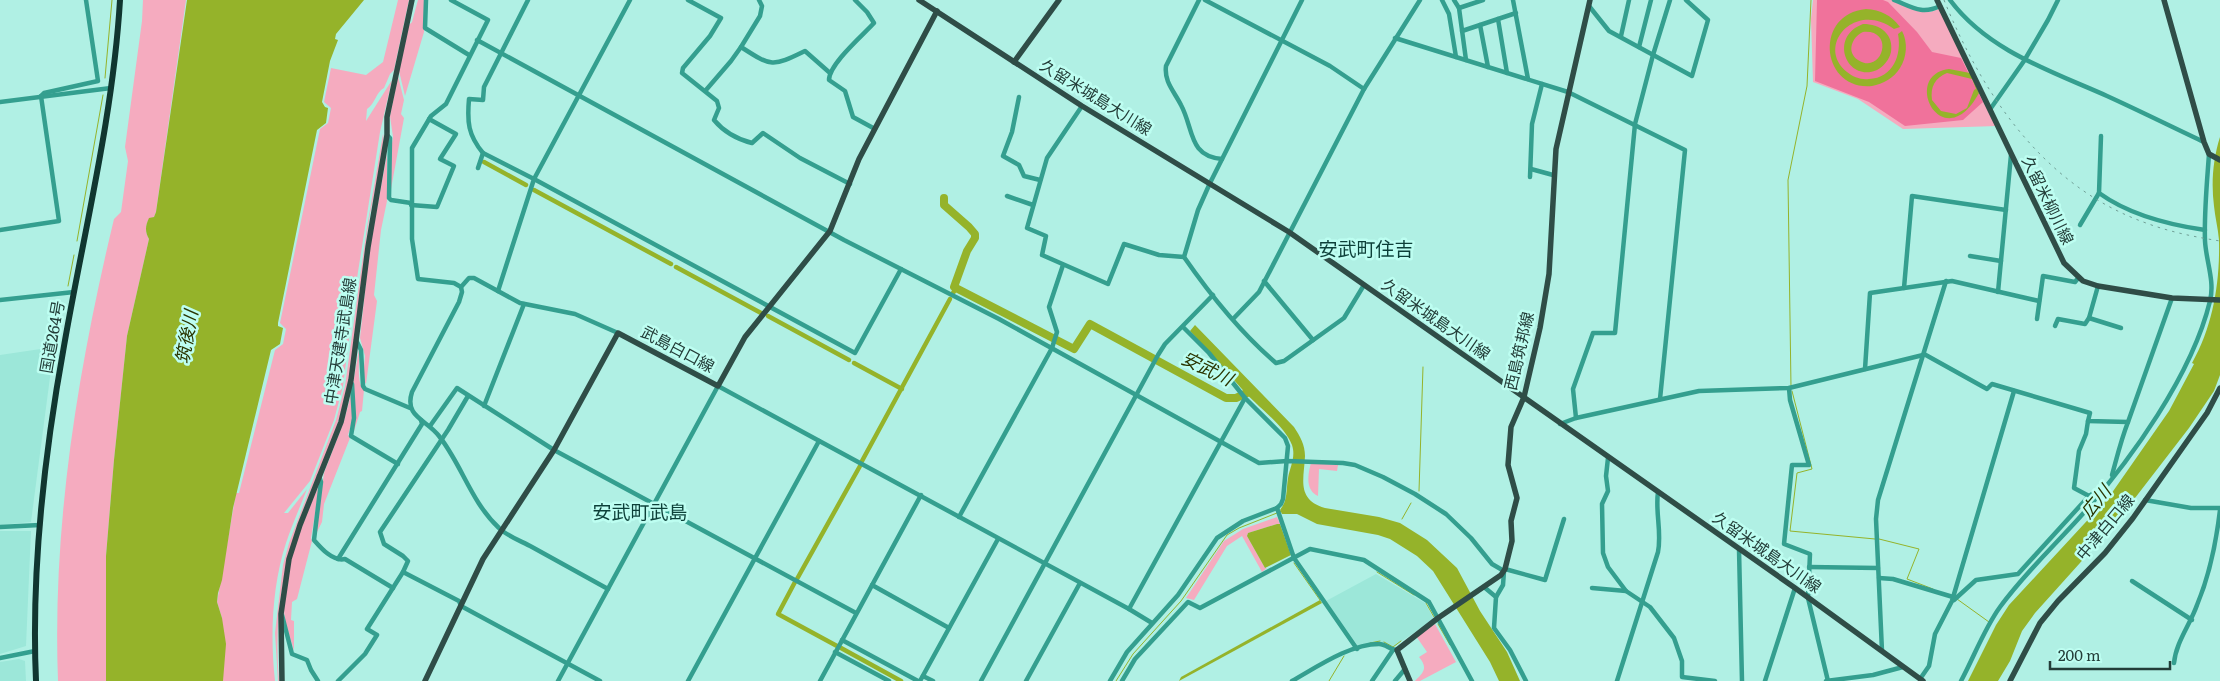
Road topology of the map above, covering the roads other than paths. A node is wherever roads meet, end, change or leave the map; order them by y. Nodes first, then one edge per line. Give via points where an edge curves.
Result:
1 (86, 0) edge
2 (120, 0) edge
3 (412, 0) edge
4 (426, 0) edge
5 (450, 0) edge
6 (528, 0) edge
7 (630, 0) edge
8 (688, 0) edge
9 (701, 0) edge
10 (759, 0) edge
11 (855, 0) edge
12 (919, 0) edge
13 (1059, 0) edge
14 (1200, 0) edge
15 (1205, 0) edge
16 (1302, 0) edge
17 (1420, 0) edge
18 (1442, 0) edge
19 (1454, 0) edge
20 (1483, 0) edge
21 (1513, 0) edge
22 (1629, 0) edge
23 (1650, 0) edge
24 (1670, 0) edge
25 (1686, 0) edge
26 (1894, 0) edge
27 (1950, 0) edge
28 (2058, 0) edge
29 (2164, 0) edge
30 (1589, 3) edge
31 (1939, 3) edge
32 (698, 6) junction
33 (1459, 8) junction
34 (937, 12) junction
35 (1516, 13) junction
36 (1460, 14) junction
37 (1450, 17) junction
38 (1498, 19) junction
39 (1480, 25) junction
40 (1462, 31) junction
41 (1621, 36) junction
42 (1395, 38) junction
43 (476, 40) junction
44 (1280, 41) junction
45 (741, 47) junction
46 (1639, 47) junction
47 (501, 53) junction
48 (470, 55) junction
49 (1653, 55) junction
50 (1456, 57) junction
51 (1466, 60) junction
52 (2024, 61) junction
53 (1014, 62) junction
54 (1488, 67) junction
55 (1508, 72) junction
56 (830, 73) junction
57 (1528, 79) junction
58 (1542, 84) junction
59 (111, 88) junction
60 (1364, 89) junction
61 (706, 90) junction
62 (1568, 92) junction
63 (578, 95) junction
64 (41, 96) junction
65 (1019, 96) dead end
66 (0, 102) edge
67 (1082, 106) junction
68 (1991, 108) junction
69 (429, 119) junction
70 (1635, 124) junction
71 (875, 129) junction
72 (387, 135) junction
73 (2101, 136) dead end
74 (2204, 142) junction
75 (482, 153) junction
76 (2011, 155) junction
77 (2210, 155) junction
78 (1222, 159) junction
79 (2220, 160) edge
80 (478, 168) dead end
81 (1531, 170) junction
82 (1553, 175) junction
83 (1530, 177) dead end
84 (534, 179) junction
85 (1040, 180) junction
86 (1210, 183) junction
87 (850, 184) junction
88 (2099, 193) junction
89 (1007, 196) dead end
90 (411, 204) junction
91 (1033, 205) junction
92 (2006, 210) junction
93 (2080, 225) dead end
94 (0, 230) edge
95 (2205, 230) junction
96 (830, 231) junction
97 (1289, 232) junction
98 (1970, 256) dead end
99 (1184, 257) junction
100 (2001, 261) junction
101 (1063, 265) junction
102 (901, 269) junction
103 (2079, 277) junction
104 (1264, 281) junction
105 (1946, 281) junction
106 (1364, 285) junction
107 (461, 286) junction
108 (2098, 286) junction
109 (1904, 288) junction
110 (498, 291) junction
111 (74, 292) junction
112 (1998, 292) junction
113 (1213, 295) junction
114 (2172, 298) junction
115 (0, 300) edge
116 (2215, 300) edge
117 (2039, 301) junction
118 (524, 304) junction
119 (770, 307) junction
120 (2089, 318) junction
121 (1233, 319) junction
122 (2037, 319) dead end
123 (2055, 326) dead end
124 (1183, 327) junction
125 (2121, 328) dead end
126 (618, 333) junction
127 (356, 340) junction
128 (1313, 340) junction
129 (1052, 346) junction
130 (1924, 354) junction
131 (1865, 369) junction
132 (351, 380) junction
133 (718, 386) junction
134 (1789, 388) junction
135 (2220, 388) edge
136 (2014, 391) junction
137 (1136, 395) junction
138 (468, 396) junction
139 (1524, 397) junction
140 (1245, 398) junction
141 (1660, 399) junction
142 (484, 406) junction
143 (410, 408) junction
144 (1576, 418) junction
145 (420, 420) junction
146 (1569, 420) junction
147 (2088, 421) junction
148 (2128, 422) junction
149 (1560, 424) junction
150 (430, 426) junction
151 (1568, 429) junction
152 (442, 440) junction
153 (819, 441) junction
154 (1220, 442) junction
155 (554, 450) junction
156 (1608, 458) junction
157 (1288, 461) junction
158 (398, 464) junction
159 (319, 476) junction
160 (2110, 479) junction
161 (1658, 492) junction
162 (2099, 494) junction
163 (921, 496) junction
164 (2089, 496) junction
165 (2146, 500) junction
166 (654, 504) junction
167 (1276, 508) junction
168 (2220, 509) edge
169 (960, 517) junction
170 (1564, 519) dead end
171 (40, 525) junction
172 (0, 527) edge
173 (501, 530) junction
174 (998, 539) junction
175 (1739, 549) junction
176 (1294, 558) junction
177 (338, 559) junction
178 (756, 559) junction
179 (1044, 564) junction
180 (1809, 566) junction
181 (1878, 568) junction
182 (1504, 570) junction
183 (403, 572) junction
184 (1879, 578) junction
185 (2132, 581) dead end
186 (1080, 583) junction
187 (872, 584) junction
188 (1484, 587) junction
189 (393, 588) junction
190 (1592, 588) dead end
191 (1795, 588) junction
192 (608, 589) junction
193 (1626, 592) junction
194 (1496, 597) junction
195 (1808, 598) junction
196 (1953, 599) junction
197 (1642, 603) junction
198 (461, 606) junction
199 (1129, 609) junction
200 (856, 613) junction
201 (281, 614) junction
202 (1438, 618) junction
203 (2192, 620) junction
204 (1152, 623) junction
205 (949, 628) junction
206 (842, 640) junction
207 (1357, 649) junction
208 (35, 650) junction
209 (1395, 650) junction
210 (1882, 651) junction
211 (835, 652) junction
212 (0, 658) edge
213 (568, 663) junction
214 (2174, 663) dead end
215 (1904, 667) junction
216 (1405, 669) junction
217 (1880, 674) junction
218 (923, 676) junction
219 (1921, 680) edge
220 (36, 681) edge
221 (282, 681) edge
222 (318, 681) edge
223 (338, 681) edge
224 (425, 681) edge
225 (558, 681) edge
226 (600, 681) edge
227 (688, 681) edge
228 (820, 681) edge
229 (889, 681) edge
230 (919, 681) edge
231 (933, 681) edge
232 (981, 681) edge
233 (1026, 681) edge
234 (1110, 681) edge
235 (1122, 681) edge
236 (1292, 681) edge
237 (1372, 681) edge
238 (1395, 681) edge
239 (1410, 681) edge
240 (1472, 681) edge
241 (1526, 681) edge
242 (1617, 681) edge
243 (1714, 681) edge
244 (1742, 681) edge
245 (1765, 681) edge
246 (1827, 681) edge
247 (1878, 681) edge
248 (1961, 681) edge
249 (2010, 681) edge

1 - 64 street via 98,81
2 - 59 highway, 国道264号
3 - 72 main road, 中津天建寺武島線 via 387,117
4 - 48 street via 426,30
5 - 43 street via 488,20
6 - 47 street
7 - 63 street
8 - 32 street
9 - 32 street
10 - 45 street via 762,6 760,16
11 - 56 street via 874,23
12 - 34 main road, 久留米城島大川線
13 - 53 main road
14 - 78 street via 1166,66 1165,76 1182,106 1193,142 1203,153
15 - 44 street
16 - 44 street
17 - 42 street
18 - 37 street
19 - 33 street
20 - 33 street
21 - 35 street
22 - 41 street
23 - 46 street
24 - 49 street
25 - 49 street via 1708,20 1692,76
26 - 31 street via 1925,11
27 - 52 street via 1978,28
28 - 52 street
29 - 74 main road
30 - 41 street via 1609,31
30 - 62 main road, 西島筑邦線
31 - 68 main road, 久留米柳川線
32 - 61 street via 721,18 682,73
33 - 36 street
34 - 53 main road, 久留米城島大川線
34 - 71 main road, 武島白口線
35 - 38 street
35 - 57 street
36 - 37 street
36 - 40 street
37 - 50 street
38 - 39 street
38 - 55 street
39 - 40 street
39 - 54 street
40 - 51 street
41 - 46 street
42 - 50 street
42 - 60 street
43 - 47 street
43 - 48 street
44 - 60 street via 1330,66
44 - 78 street
45 - 56 street via 772,64 804,51
45 - 61 street
46 - 49 street
47 - 63 street
47 - 75 street via 484,87 483,100 469,99 467,119 474,142
48 - 69 street via 446,104
49 - 70 street
50 - 51 street
51 - 54 street
52 - 68 street
52 - 74 street
53 - 67 main road, 久留米城島大川線
54 - 55 street
55 - 57 street
56 - 71 street via 829,80 845,91 853,117
57 - 58 street
58 - 62 street
58 - 81 street via 1532,124
59 - 64 street
59 - 111 highway, 国道264号
60 - 97 street
61 - 87 street via 717,101 714,120 726,132 752,143 763,133 800,158
62 - 70 street
62 - 82 main road, 西島筑邦線
63 - 84 street
63 - 96 street
64 - 66 street
64 - 94 street via 59,221
65 - 85 street via 1012,132 1003,156 1019,165 1024,176
67 - 85 street via 1047,158
67 - 86 main road, 久留米城島大川線
68 - 76 main road, 久留米柳川線
69 - 90 street via 412,148
69 - 90 street via 456,134 440,159 454,166 437,207
70 - 141 street via 1686,150
70 - 144 street via 1615,332 1594,332 1573,389
71 - 87 main road, 武島白口線
72 - 90 street via 390,141 389,198
72 - 127 main road, 中津天建寺武島線
73 - 88 street
74 - 77 main road
75 - 80 street
75 - 84 street
76 - 92 street
76 - 103 main road, 久留米柳川線 via 2064,263
77 - 79 main road
77 - 95 street
78 - 86 street
81 - 82 street
81 - 83 street
82 - 139 main road, 西島筑邦線 via 1549,274
84 - 110 street
84 - 119 street
85 - 91 street
86 - 97 main road, 久留米城島大川線
86 - 99 street
87 - 96 main road, 武島白口線
88 - 93 street
88 - 95 street via 2161,221
89 - 91 street
90 - 107 street via 418,278
91 - 101 street via 1027,228 1046,236 1042,254
92 - 100 street
92 - 109 street via 1912,196
95 - 116 street
96 - 102 street
96 - 119 main road, 武島白口線
97 - 104 street
97 - 106 main road, 久留米城島大川線
98 - 100 street
99 - 101 street via 1159,255 1124,244 1108,284
99 - 113 street
100 - 112 street
101 - 129 street via 1049,307 1057,332
102 - 119 street via 855,354
102 - 129 street
103 - 108 main road, 久留米柳川線
103 - 117 street via 2075,282 2044,276
104 - 121 street via 1259,292
104 - 128 street
105 - 109 street
105 - 112 street
105 - 130 street
106 - 128 street via 1344,318
106 - 139 main road, 久留米城島大川線
107 - 110 street via 471,278
107 - 143 street via 459,302 412,392
108 - 114 main road, 久留米柳川線
108 - 120 street
109 - 131 street via 1870,293
110 - 118 street
111 - 115 street
111 - 171 highway, 国道264号 via 51,425
112 - 117 street
113 - 121 street
113 - 124 street
114 - 116 main road, 久留米柳川線
114 - 148 street
116 - 160 street via 2193,354 2172,392
117 - 122 street
118 - 126 street via 575,314
118 - 142 street
119 - 133 main road, 武島白口線 via 745,337
120 - 123 street via 2085,324 2058,318
120 - 125 street
121 - 128 street via 1276,363 1284,361
124 - 137 street via 1165,344
124 - 140 street
126 - 133 main road, 武島白口線
126 - 155 main road, 武島白口線
127 - 132 main road, 中津天建寺武島線
127 - 143 street via 360,350 362,386
129 - 137 street
129 - 169 street
130 - 131 street
130 - 136 street via 1987,389 1992,384
130 - 181 street via 1878,500
131 - 134 street
132 - 158 street via 354,418 351,436
132 - 159 main road, 中津天建寺武島線 via 341,422
133 - 153 street
133 - 166 street
134 - 141 street via 1699,391
134 - 180 street via 1809,465 1792,465 1784,544 1810,554
135 - 165 main road, 中津白口線 via 2207,413
136 - 147 street via 2090,413
136 - 196 street
137 - 154 street
137 - 179 street
138 - 142 street
138 - 150 street via 457,388
138 - 152 street
139 - 149 main road, 久留米城島大川線
139 - 182 main road, 西島筑邦線 via 1513,421 1509,444 1508,465 1516,498 1511,521 1512,542
140 - 154 street
140 - 157 street via 1285,438
141 - 144 street
142 - 155 street
143 - 145 street
144 - 146 street
145 - 150 street
145 - 158 street via 420,428
146 - 149 street
146 - 151 street
147 - 148 street
147 - 164 street via 2078,451 2074,488
148 - 160 street
149 - 151 main road, 久留米城島大川線
150 - 152 street
151 - 156 main road, 久留米城島大川線
152 - 173 street via 471,494
152 - 183 street via 380,532 384,544 408,561
153 - 163 street
153 - 178 street
154 - 157 street via 1260,463
154 - 199 street
155 - 166 street
155 - 173 main road, 武島白口線
156 - 161 main road, 久留米城島大川線
156 - 193 street via 1608,491 1602,504 1603,553 1608,567
157 - 167 street via 1284,499
157 - 182 street via 1355,466 1415,494 1453,520 1492,564
158 - 177 street
159 - 177 street via 321,482 313,537
159 - 201 main road, 中津天建寺武島線 via 289,558
160 - 162 street
161 - 175 main road, 久留米城島大川線
161 - 197 street via 1656,506 1660,544
162 - 164 street
162 - 248 street via 1998,609
163 - 169 street
163 - 187 street
164 - 196 street via 2018,574 1976,580
165 - 168 street via 2205,510
165 - 249 main road, 中津白口線 via 2105,553 2040,623
166 - 178 street
166 - 192 street
167 - 176 street
167 - 204 street via 1243,520 1217,538 1178,595
168 - 203 street via 2212,560
169 - 174 street
170 - 182 street via 1544,580
171 - 172 street
171 - 208 highway, 国道264号
173 - 192 street
173 - 198 main road, 武島白口線
174 - 179 street
174 - 205 street
175 - 191 main road, 久留米城島大川線
175 - 244 street
176 - 202 street via 1313,549 1364,560 1426,598
176 - 207 street
176 - 235 street via 1200,608 1188,602 1136,659
177 - 189 street via 344,558
178 - 200 street
178 - 227 street
179 - 186 street
179 - 232 street
180 - 181 street
180 - 195 street
181 - 184 street
182 - 188 main road
182 - 194 street via 1503,585
183 - 189 street
183 - 198 street via 459,601
184 - 196 street
184 - 210 street
185 - 203 street
186 - 199 street
186 - 233 street
187 - 200 street
187 - 205 street
188 - 194 street
188 - 202 main road
189 - 223 street via 368,629 377,635 365,654
190 - 193 street
191 - 195 main road, 久留米城島大川線
191 - 245 street
192 - 213 street
193 - 197 street
194 - 241 street via 1494,628
195 - 210 main road, 久留米城島大川線
195 - 246 street
196 - 219 street via 1935,634 1929,666
197 - 242 street
197 - 243 street via 1650,607 1674,638 1682,662 1682,677
198 - 213 street
198 - 224 main road, 武島白口線
199 - 204 street
200 - 206 street
201 - 221 main road, 中津天建寺武島線
201 - 222 street via 292,654 307,660
202 - 209 main road
202 - 240 street
203 - 214 street via 2175,652
204 - 234 street via 1127,652
205 - 218 street
206 - 211 street
206 - 230 street
207 - 209 street via 1382,644
207 - 236 street via 1342,653
208 - 212 street
208 - 220 highway, 国道264号
209 - 216 main road
209 - 237 street
210 - 215 main road, 久留米城島大川線
211 - 228 street
211 - 229 street
213 - 225 street
213 - 226 street
215 - 217 street
215 - 219 main road, 久留米城島大川線
216 - 238 street
216 - 239 main road
217 - 246 street
217 - 247 street
218 - 230 street
218 - 231 street

